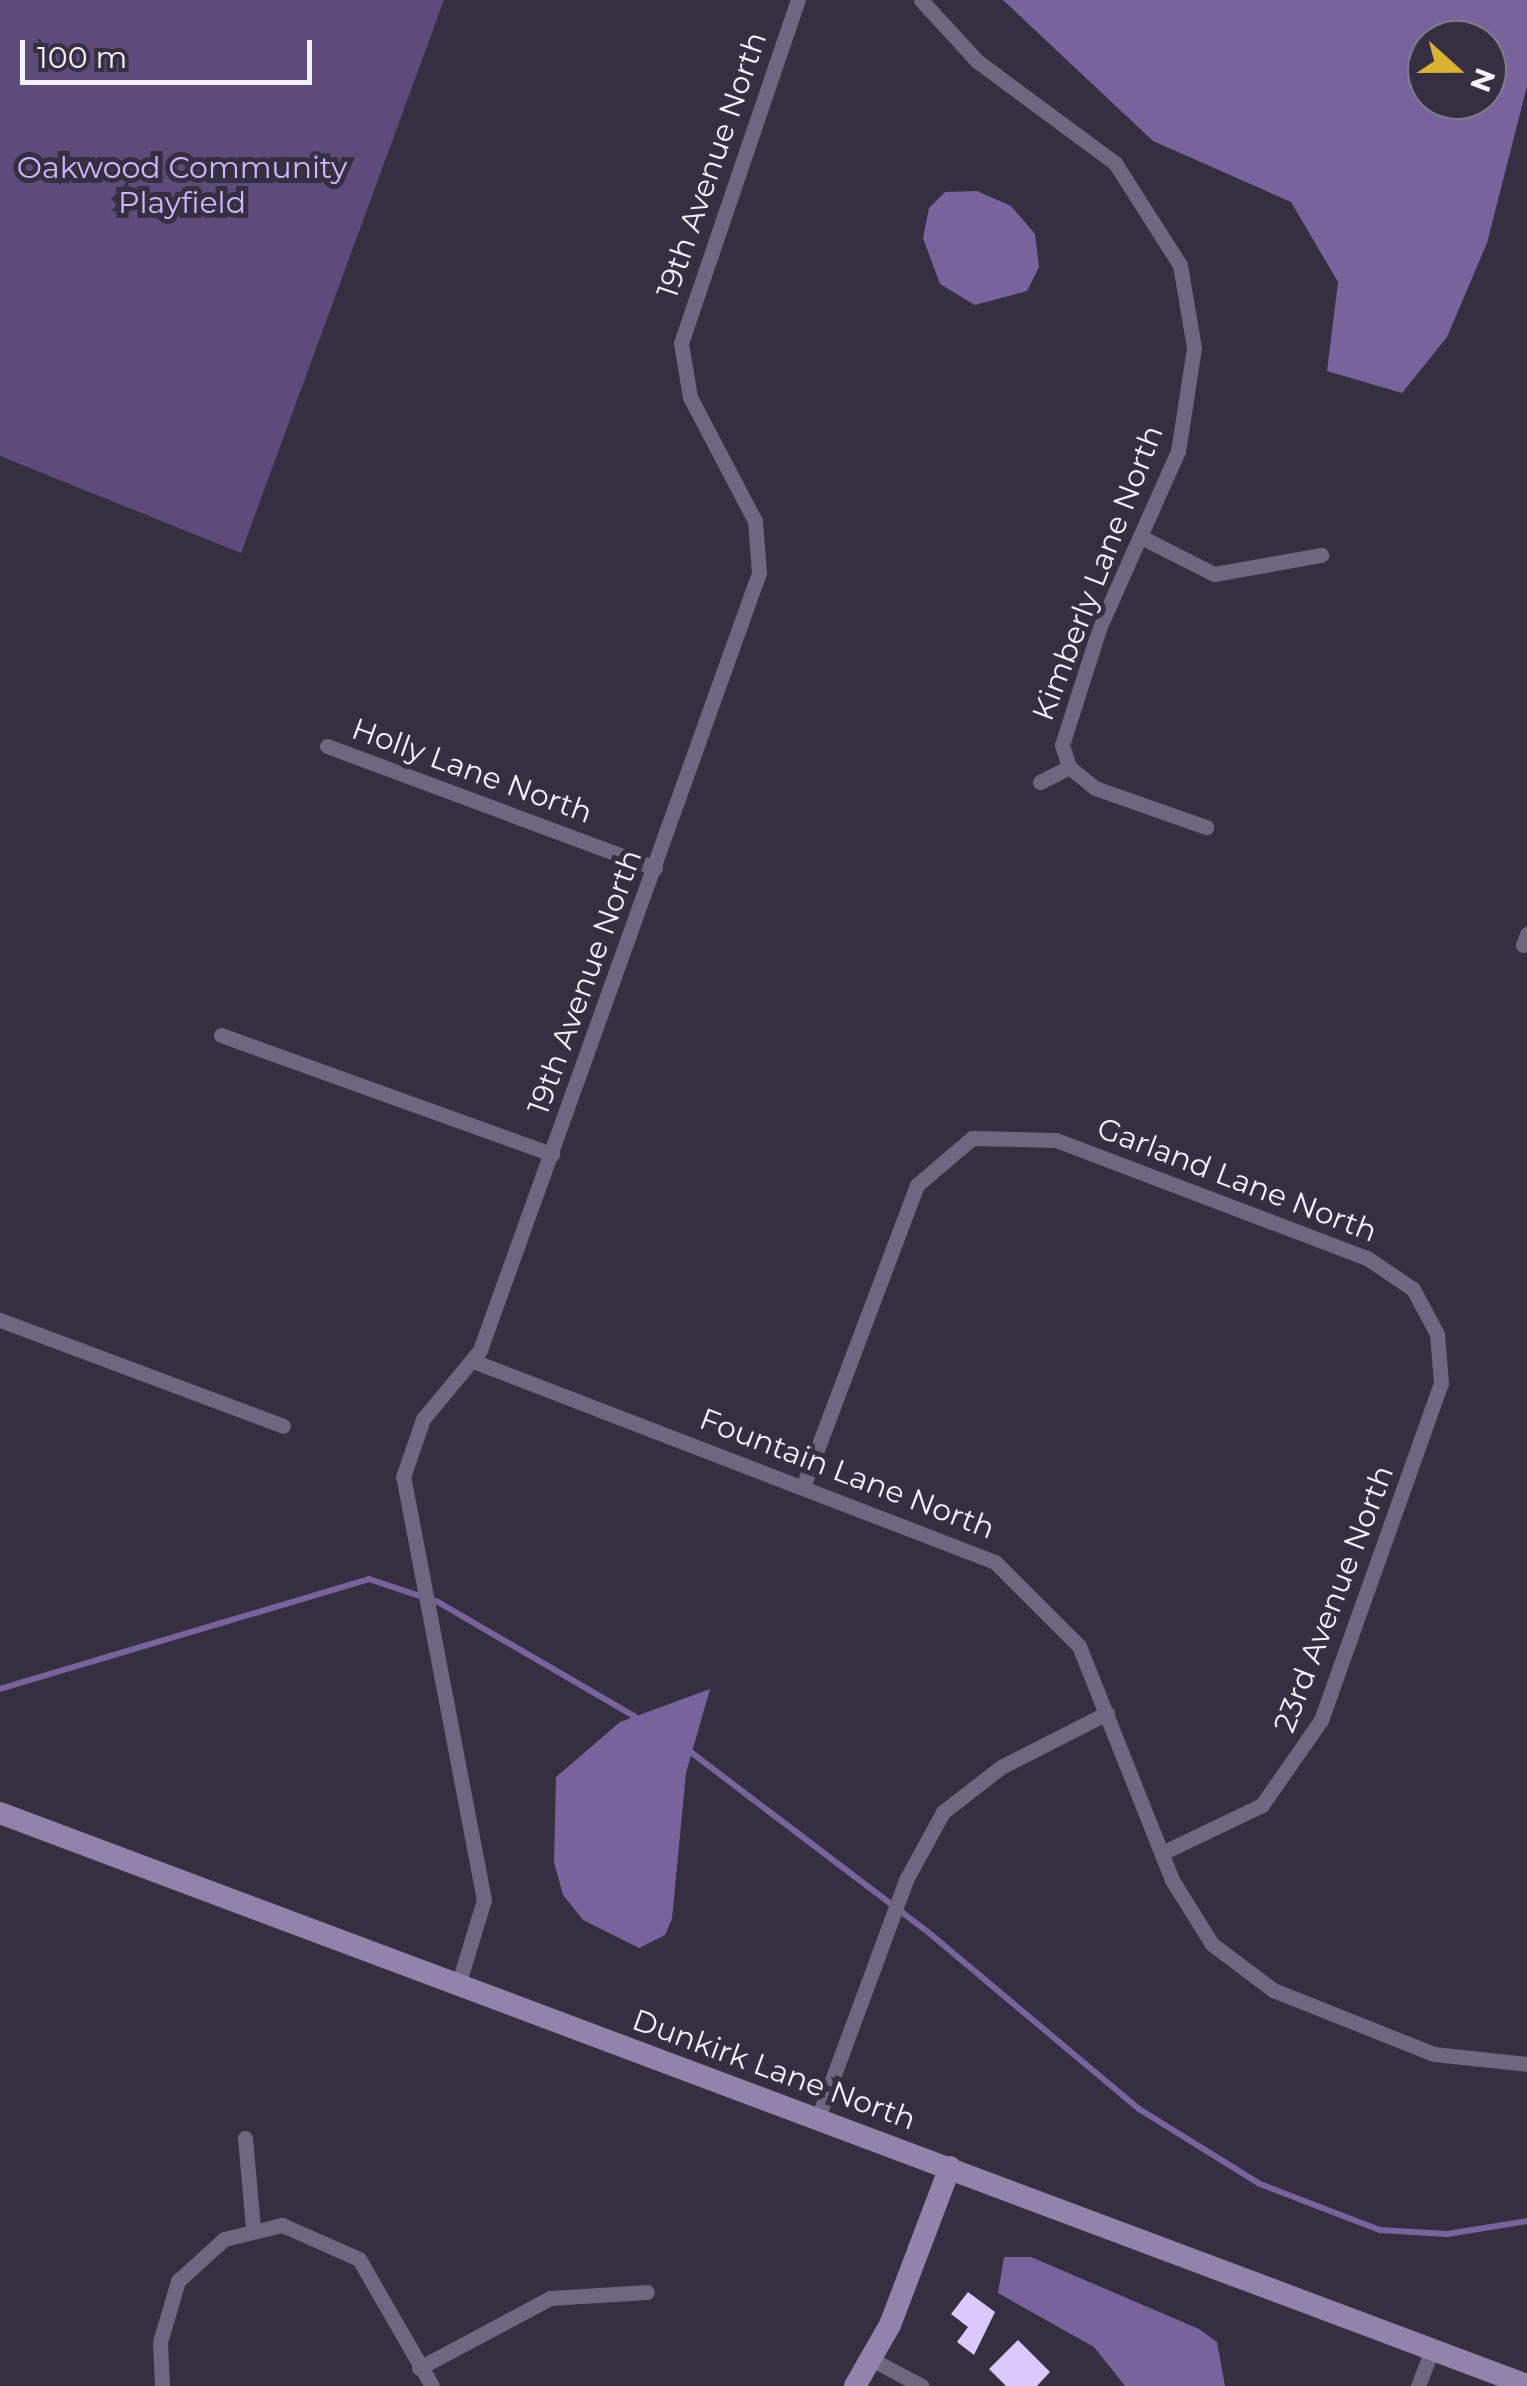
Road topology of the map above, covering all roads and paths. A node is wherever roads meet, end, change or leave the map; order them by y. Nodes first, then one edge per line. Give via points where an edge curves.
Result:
1 (798, 0) edge
2 (921, 0) edge
3 (1141, 537) junction
4 (1321, 555) dead end
5 (327, 746) dead end
6 (1068, 767) junction
7 (1040, 782) dead end
8 (1206, 827) dead end
9 (655, 868) junction
10 (221, 1035) dead end
11 (552, 1154) junction
12 (0, 1320) edge
13 (473, 1361) junction
14 (1435, 1405) joint
15 (284, 1426) dead end
16 (804, 1484) junction
17 (1107, 1714) junction
18 (0, 1813) edge
19 (1162, 1854) junction
20 (458, 1985) junction
21 (1527, 2064) edge
22 (818, 2118) junction
23 (245, 2138) dead end
24 (950, 2167) junction
25 (253, 2228) junction
26 (648, 2292) dead end
27 (1432, 2349) junction
28 (873, 2360) junction
29 (419, 2368) junction
30 (1527, 2385) edge
31 (162, 2386) edge
32 (432, 2386) edge
33 (855, 2386) edge
34 (922, 2386) edge
35 (1418, 2386) edge

1 - 9 street, 19th Avenue North via 682,343 690,398 756,520 759,573
2 - 3 street, Kimberly Lane North via 977,61 1114,163 1180,266 1194,348 1190,399
3 - 4 street via 1214,574
3 - 6 street, Kimberly Lane North via 1065,726
5 - 9 street, Holly Lane North
6 - 7 street
6 - 8 street, Kimberly Lane North via 1095,788
9 - 11 street, 19th Avenue North
10 - 11 street
11 - 13 street, 19th Avenue North
12 - 15 street
13 - 16 street, Fountain Lane North
13 - 20 street, 19th Avenue North via 423,1419 403,1477 484,1900
14 - 16 street, Garland Lane North via 1437,1334 1413,1289 1392,1272 1056,1140 972,1138 917,1185
14 - 19 street, 23rd Avenue North via 1306,1752 1262,1805
16 - 17 street, Fountain Lane North via 960,1542 1028,1585 1078,1646
17 - 19 street, Fountain Lane North
17 - 22 street via 1002,1767 943,1812 908,1878
18 - 20 street, Dunkirk Lane North
19 - 21 street via 1212,1944 1273,1990 1434,2054
20 - 22 street, Dunkirk Lane North
22 - 24 street, Dunkirk Lane North
23 - 25 street
24 - 27 street, Dunkirk Lane North
24 - 28 street
25 - 29 street via 310,2230 359,2259
25 - 31 street via 198,2257 178,2281 160,2342
26 - 29 street via 550,2298
27 - 30 street, Dunkirk Lane North
27 - 35 street
28 - 33 street
28 - 34 street
29 - 32 street

